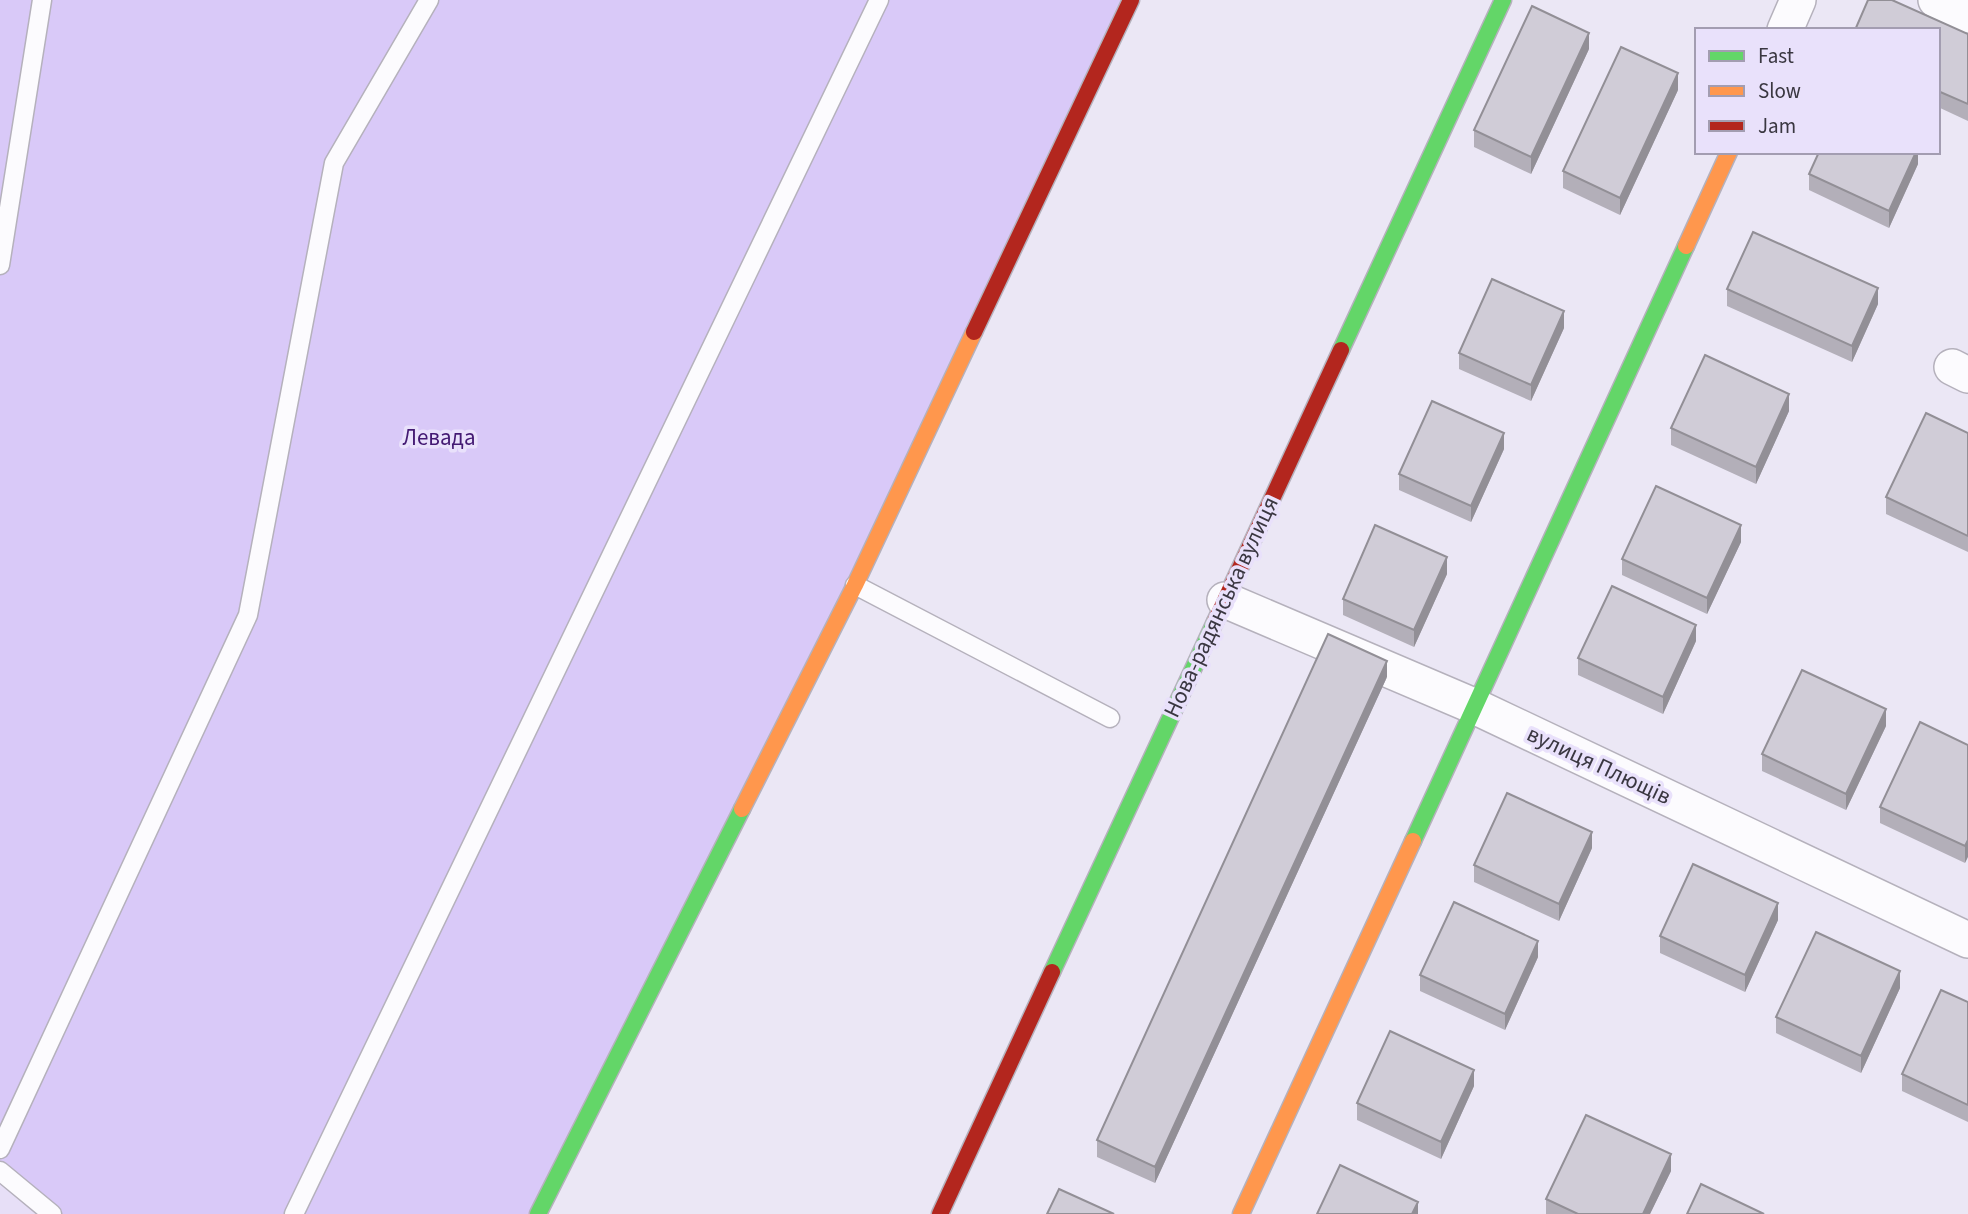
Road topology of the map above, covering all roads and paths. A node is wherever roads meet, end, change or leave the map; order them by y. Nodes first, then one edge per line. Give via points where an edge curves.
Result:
1 (42, 0) edge
2 (429, 0) edge
3 (879, 0) edge
4 (1131, 0) edge
5 (1503, 0) edge
6 (1798, 0) edge
7 (1936, 0) edge
8 (1968, 15) edge
9 (1786, 28) edge
10 (1728, 154) edge
11 (0, 265) edge
12 (855, 585) junction
13 (1225, 600) junction
14 (1476, 707) junction
15 (1110, 718) dead end
16 (1968, 940) edge
17 (0, 1149) edge
18 (0, 1171) edge
19 (52, 1214) edge
20 (294, 1214) edge
21 (538, 1214) edge
22 (940, 1214) edge
23 (1241, 1214) edge

1 - 11 lane
2 - 17 lane via 334,163 248,615
3 - 20 lane
4 - 12 street
5 - 13 street, Нова-радянська вулиця
6 - 9 street
7 - 8 street
10 - 14 street
12 - 15 lane
12 - 21 street
13 - 14 street, вулиця Плющів
13 - 22 street, Нова-радянська вулиця
14 - 16 street, вулиця Плющів
14 - 23 street
18 - 19 lane

